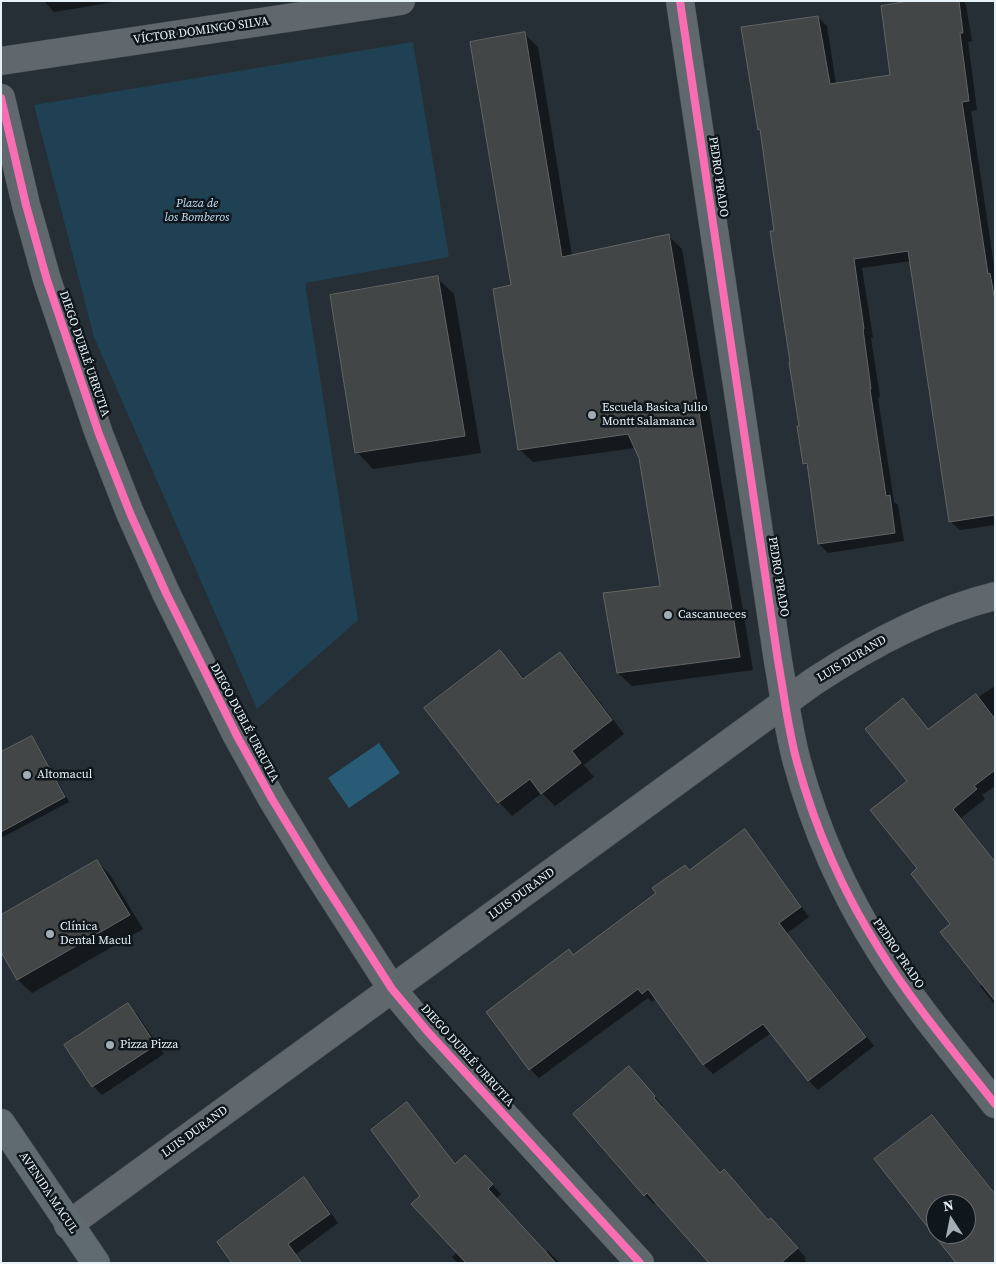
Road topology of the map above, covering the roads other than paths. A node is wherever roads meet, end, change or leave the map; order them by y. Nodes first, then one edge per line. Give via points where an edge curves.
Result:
1 (401, 1) edge
2 (680, 1) edge
3 (339, 6) edge
4 (1, 61) edge
5 (1, 98) edge
6 (995, 596) edge
7 (785, 702) junction
8 (392, 989) junction
9 (995, 1104) edge
10 (1, 1123) edge
11 (68, 1225) junction
12 (96, 1263) edge
13 (640, 1263) edge

1 - 3 street, VÍCTOR DOMINGO SILVA
2 - 7 street, PEDRO PRADO
3 - 4 street, VÍCTOR DOMINGO SILVA
5 - 8 street, DIEGO DUBLÉ URRUTIA via 47,280 99,434 130,513 237,736 316,872
6 - 7 street, LUIS DURAND via 928,619 882,640
7 - 8 street, LUIS DURAND
7 - 9 street, PEDRO PRADO via 796,761 815,818 858,914 907,990
8 - 11 street, LUIS DURAND
8 - 13 street, DIEGO DUBLÉ URRUTIA
10 - 11 main road, AVENIDA MACUL
11 - 12 main road, AVENIDA MACUL

